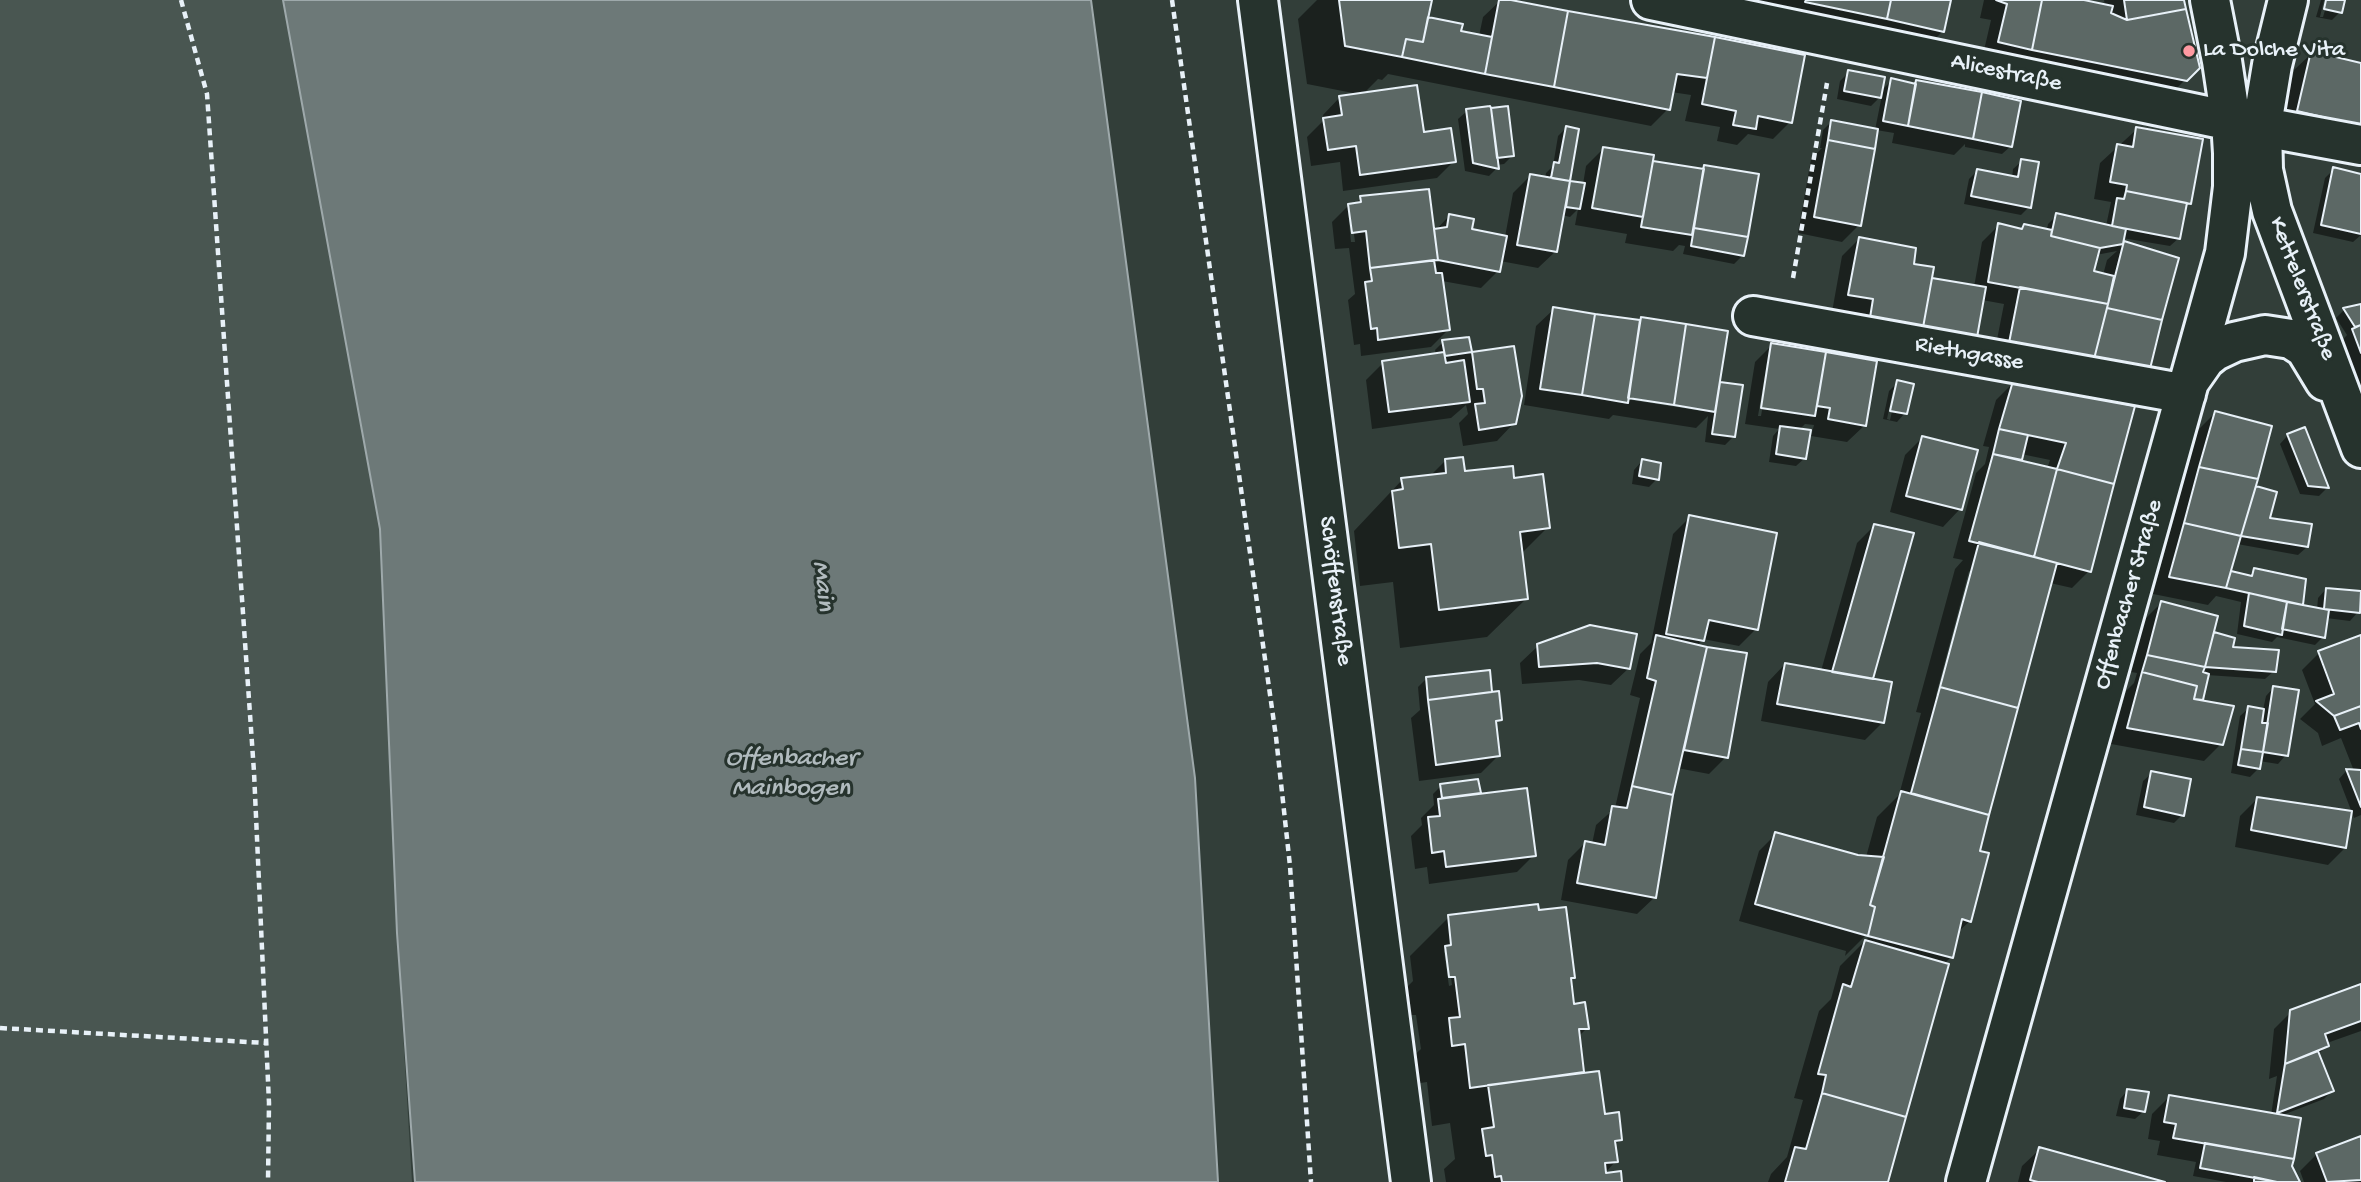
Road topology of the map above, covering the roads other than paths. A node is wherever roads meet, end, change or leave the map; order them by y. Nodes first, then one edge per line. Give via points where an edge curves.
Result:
1 (1258, 0) edge
2 (1651, 0) edge
3 (2210, 0) edge
4 (2288, 0) edge
5 (2246, 123) junction
6 (2361, 145) edge
7 (1769, 319) road end
8 (2188, 387) junction
9 (2361, 449) edge
10 (1411, 1182) edge
11 (1966, 1182) edge

1 - 10 street, Schöffenstraße
2 - 5 street, Alicestraße
3 - 5 street, Offenbacher Straße
4 - 5 street via 2272,65
5 - 6 street, Alicestraße
5 - 8 street, Offenbacher Straße via 2225,253
5 - 9 street, Kettelerstraße via 2272,211
7 - 8 street, Riethgasse
8 - 9 street, Kettelerstraße via 2205,359 2234,342 2266,335 2291,339 2305,348
8 - 11 street, Offenbacher Straße

